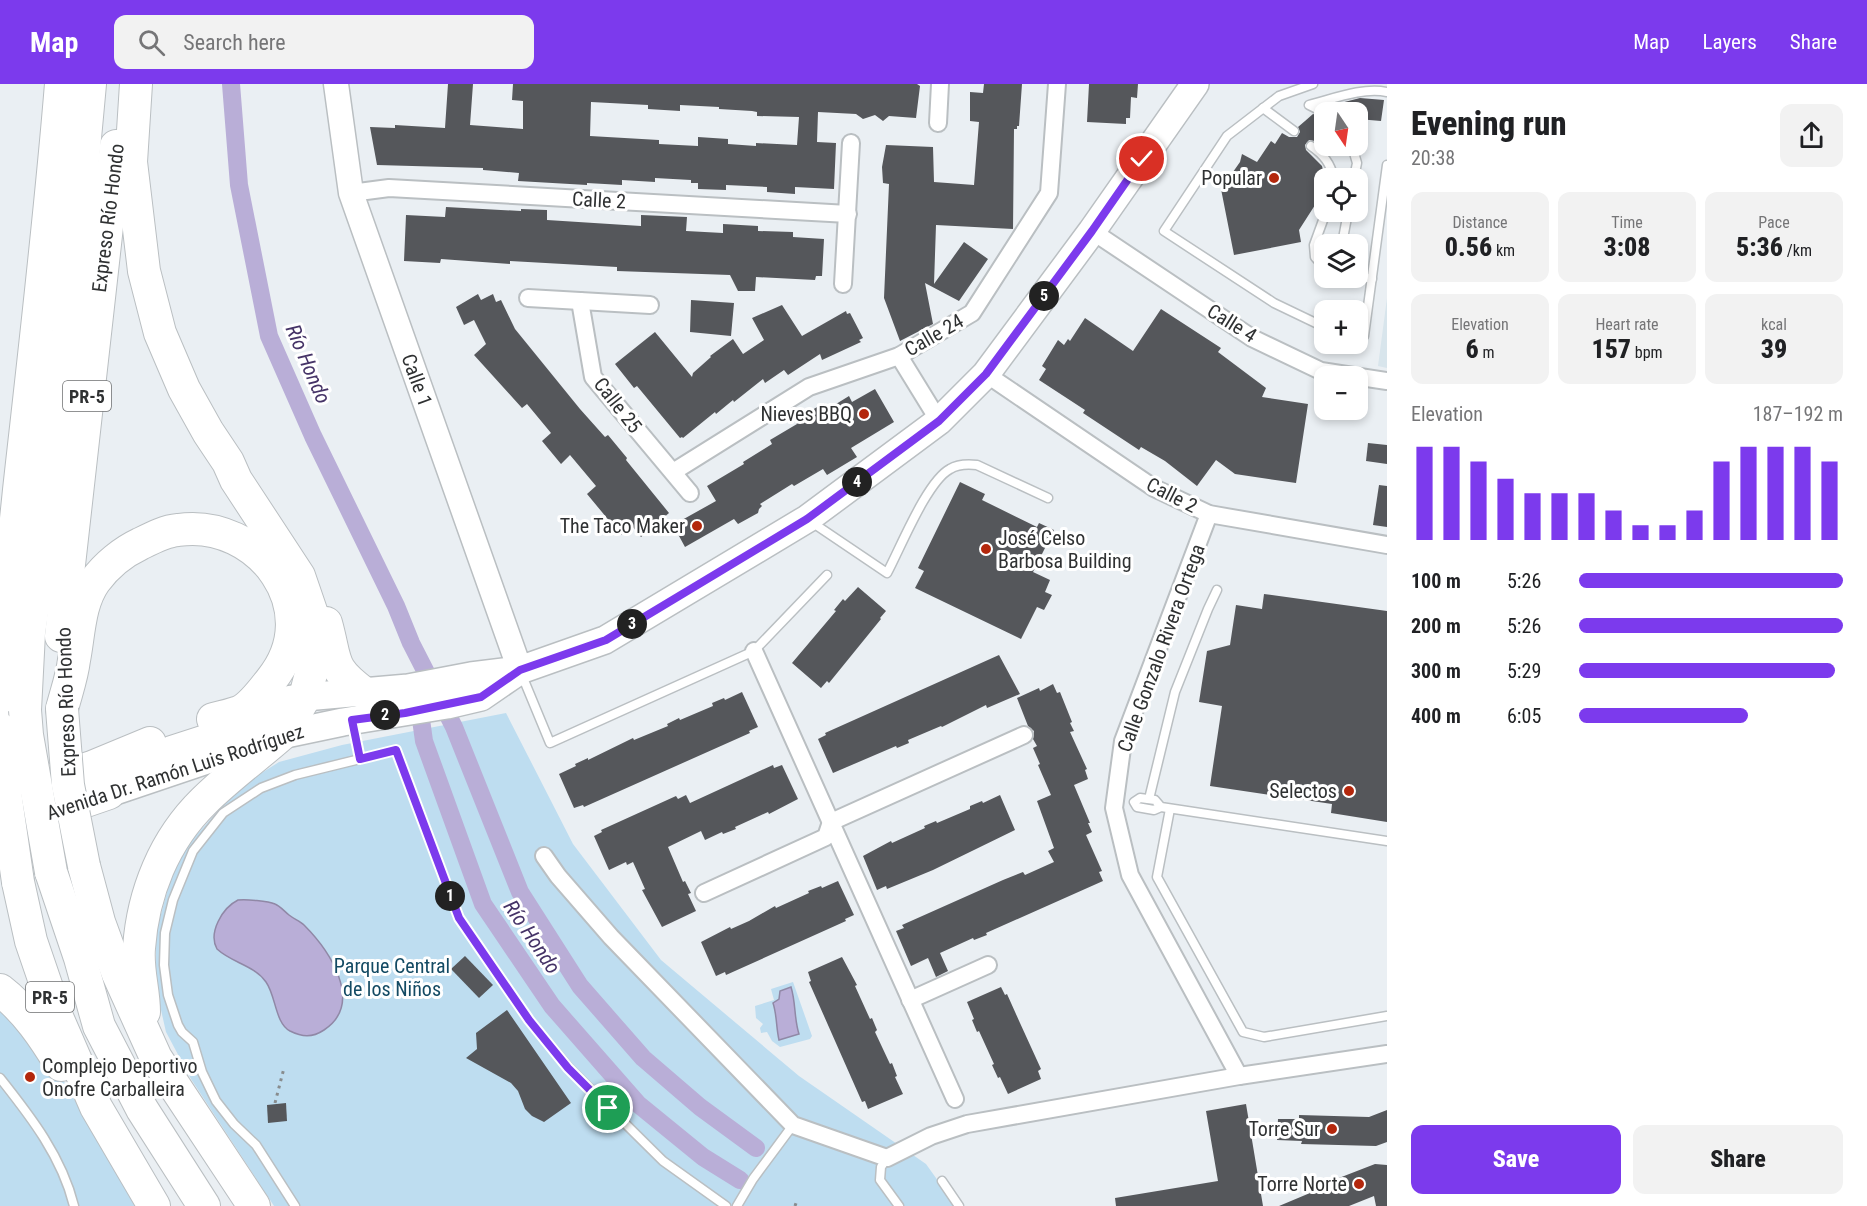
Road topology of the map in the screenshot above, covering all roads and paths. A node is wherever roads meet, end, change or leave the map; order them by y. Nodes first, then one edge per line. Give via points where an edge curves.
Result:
1 (61, 84) edge
2 (90, 84) edge
3 (123, 84) edge
4 (136, 84) edge
5 (336, 84) edge
6 (940, 84) edge
7 (1057, 84) edge
8 (1195, 84) edge
9 (1313, 84) edge
10 (1383, 89) edge
11 (1321, 102) edge
12 (1263, 108) junction
13 (938, 123) dead end
14 (1294, 131) dead end
15 (851, 143) dead end
16 (1311, 146) dead end
17 (1387, 165) edge
18 (1331, 168) edge
19 (351, 193) junction
20 (848, 214) junction
21 (1092, 231) junction
22 (1368, 278) edge
23 (1372, 279) junction
24 (843, 284) dead end
25 (528, 298) dead end
26 (580, 301) junction
27 (650, 305) dead end
28 (1368, 308) edge
29 (1314, 322) edge
30 (898, 356) junction
31 (986, 374) junction
32 (1387, 381) edge
33 (939, 421) junction
34 (228, 462) junction
35 (673, 472) junction
36 (21, 477) junction
37 (690, 493) dead end
38 (1048, 498) dead end
39 (1209, 514) junction
40 (807, 519) junction
41 (0, 522) edge
42 (1387, 545) edge
43 (826, 575) dead end
44 (1217, 591) dead end
45 (754, 651) junction
46 (520, 670) junction
47 (305, 697) junction
48 (12, 709) edge
49 (62, 709) junction
50 (360, 710) junction
51 (242, 711) junction
52 (0, 729) edge
53 (281, 735) junction
54 (1024, 735) dead end
55 (360, 759) junction
56 (0, 792) edge
57 (109, 793) junction
58 (1149, 799) junction
59 (1115, 801) junction
60 (1134, 802) junction
61 (1165, 808) junction
62 (831, 822) junction
63 (0, 827) edge
64 (1387, 841) edge
65 (544, 856) dead end
66 (704, 892) dead end
67 (80, 958) junction
68 (988, 965) dead end
69 (0, 990) edge
70 (910, 1000) junction
71 (1387, 1016) edge
72 (143, 1034) junction
73 (1387, 1054) edge
74 (284, 1068) dead end
75 (1239, 1076) junction
76 (0, 1078) edge
77 (179, 1094) junction
78 (955, 1100) dead end
79 (275, 1103) dead end
80 (96, 1107) junction
81 (793, 1125) junction
82 (887, 1158) junction
83 (942, 1181) dead end
84 (74, 1206) edge
85 (154, 1206) edge
86 (204, 1206) edge
87 (254, 1206) edge
88 (295, 1206) edge
89 (726, 1206) edge
90 (737, 1206) edge
91 (899, 1206) edge
92 (959, 1206) edge

1 - 36 highway
2 - 48 highway via 43,538 29,633
3 - 49 highway, Expreso Río Hondo / PR-5 via 61,630
4 - 34 highway via 131,162 138,236 152,307 184,389
5 - 19 street, Calle 1
6 - 13 street
7 - 30 street, Calle 24 via 1049,193 972,313
8 - 21 main road, Avenida Dr. Ramón Luis Rodríguez
9 - 12 lane via 1279,96
10 - 11 lane
12 - 14 lane
12 - 29 lane via 1227,136 1164,231 1275,303
15 - 20 street
16 - 18 lane via 1324,155
17 - 23 lane
19 - 20 street, Calle 2 via 389,188
19 - 46 street, Calle 1
20 - 24 street
21 - 31 main road, Avenida Dr. Ramón Luis Rodríguez
21 - 32 street, Calle 4 via 1252,338 1321,371
22 - 23 lane
23 - 28 lane
25 - 26 street
26 - 27 street
26 - 35 street, Calle 25 via 593,377
30 - 33 street
30 - 35 street, Calle 24 via 809,387
31 - 33 main road, Avenida Dr. Ramón Luis Rodríguez
31 - 39 street, Calle 2 via 1154,488
33 - 40 main road, Avenida Dr. Ramón Luis Rodríguez
34 - 47 highway via 306,595 316,637
34 - 50 highway via 241,474 312,582 336,667 347,680
35 - 37 street, Calle 25
36 - 41 highway
36 - 48 highway via 0,677
38 - 40 lane via 977,465 950,468 933,484 887,573
39 - 42 street, Calle 2
39 - 59 street, Calle Gonzalo Rivera Ortega via 1123,741
40 - 46 main road, Avenida Dr. Ramón Luis Rodríguez via 606,640
43 - 45 lane
44 - 58 lane via 1175,692
45 - 46 lane via 550,743
45 - 62 street
46 - 50 main road, Avenida Dr. Ramón Luis Rodríguez via 476,686 408,688
47 - 50 main road, Avenida Dr. Ramón Luis Rodríguez
47 - 51 main road, Avenida Dr. Ramón Luis Rodríguez
47 - 57 highway via 300,707 288,715 188,746 128,772
48 - 67 highway, bridge via 27,735 51,872
49 - 51 highway via 84,608 94,582 130,549 156,536 198,529 244,544 272,567 291,602 292,638 287,657 262,692
49 - 72 highway, Expreso Río Hondo / PR-5, bridge via 68,785 84,866 99,922
50 - 53 main road, Avenida Dr. Ramón Luis Rodríguez
50 - 55 lane
51 - 56 highway, Avenida Dr. Ramón Luis Rodríguez via 54,780
52 - 80 highway, PR-5, bridge via 18,882 31,941
53 - 57 main road, Avenida Dr. Ramón Luis Rodríguez
53 - 72 highway via 204,801 170,842 156,870 139,946
54 - 62 street
55 - 88 lane via 261,788 223,813 193,851 172,900 165,933 168,995 178,1025 194,1042 216,1101 256,1145
55 - 89 lane via 396,750 459,918 529,1020 568,1068 663,1161
57 - 63 highway, Avenida Dr. Ramón Luis Rodríguez
58 - 60 lane
58 - 61 lane
59 - 60 lane
59 - 75 street, Calle Gonzalo Rivera Ortega via 1130,875
60 - 61 lane via 1137,807
61 - 64 lane
61 - 71 lane via 1156,877 1243,1032 1264,1037
62 - 66 street via 826,837
62 - 70 street
65 - 81 street via 611,937
67 - 77 highway via 134,1052
67 - 86 highway via 99,1026 141,1109
68 - 70 street
69 - 80 highway via 35,1024 75,1088
70 - 78 street
72 - 77 highway, Expreso Río Hondo / PR-5
73 - 75 street
74 - 79 path
75 - 82 street via 967,1124 931,1136
76 - 84 lane via 35,1121 68,1182
77 - 87 highway, Expreso Río Hondo / PR-5
80 - 85 highway, PR-5
81 - 82 street
81 - 90 lane
82 - 91 lane via 880,1180
83 - 92 lane

